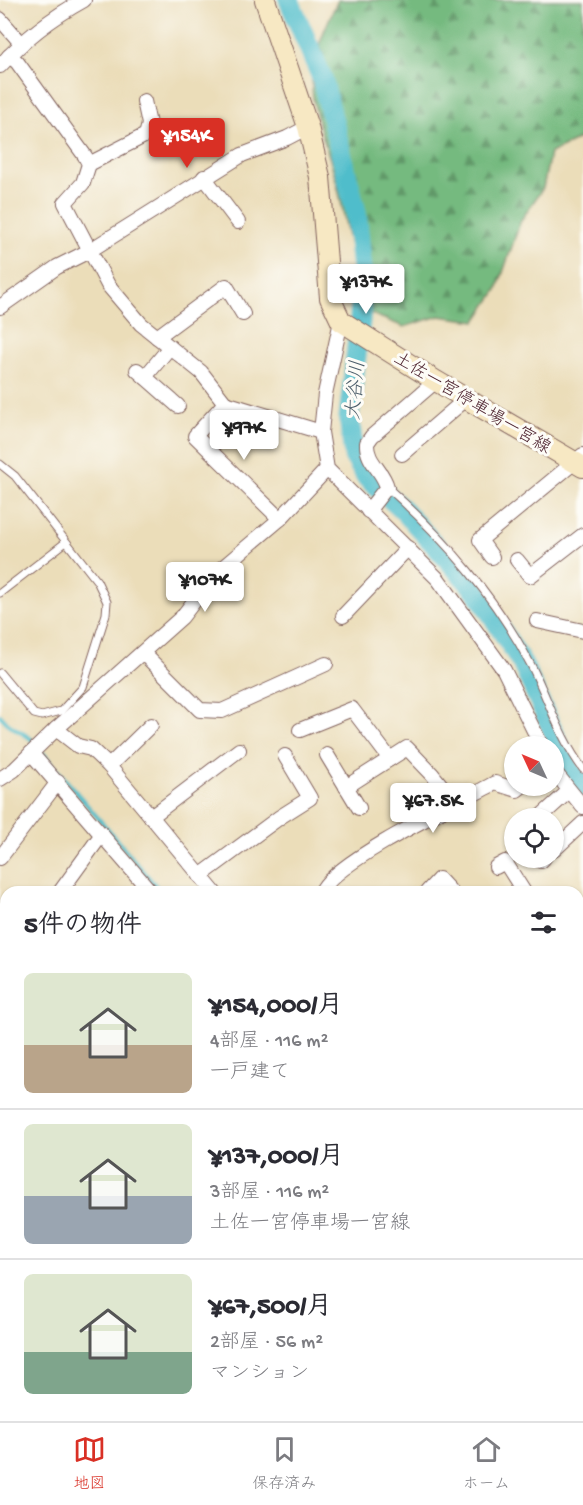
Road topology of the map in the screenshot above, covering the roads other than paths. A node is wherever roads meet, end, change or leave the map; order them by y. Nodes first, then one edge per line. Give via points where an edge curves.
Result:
1 (84, 0) edge
2 (265, 0) edge
3 (0, 19) edge
4 (21, 43) junction
5 (4, 61) edge
6 (144, 101) dead end
7 (308, 127) junction
8 (89, 164) junction
9 (204, 177) junction
10 (238, 222) dead end
11 (89, 251) junction
12 (0, 308) edge
13 (243, 315) dead end
14 (341, 322) junction
15 (157, 337) junction
16 (170, 347) junction
17 (436, 381) junction
18 (466, 399) junction
19 (225, 403) junction
20 (178, 406) dead end
21 (321, 432) junction
22 (402, 453) dead end
23 (581, 462) edge
24 (0, 464) edge
25 (327, 469) junction
26 (387, 487) junction
27 (368, 511) junction
28 (280, 519) junction
29 (583, 535) edge
30 (66, 542) junction
31 (408, 548) junction
32 (492, 557) dead end
33 (517, 560) dead end
34 (0, 593) edge
35 (343, 616) dead end
36 (537, 621) dead end
37 (583, 631) edge
38 (143, 653) junction
39 (326, 664) dead end
40 (0, 673) edge
41 (151, 725) dead end
42 (56, 729) junction
43 (300, 730) dead end
44 (537, 736) edge
45 (35, 749) junction
46 (239, 750) dead end
47 (327, 755) dead end
48 (285, 756) dead end
49 (390, 759) junction
50 (109, 766) junction
51 (583, 769) edge
52 (0, 779) edge
53 (58, 782) junction
54 (564, 784) edge
55 (504, 786) edge
56 (346, 787) junction
57 (569, 790) junction
58 (456, 804) junction
59 (583, 807) edge
60 (359, 808) dead end
61 (550, 808) edge
62 (151, 817) junction
63 (583, 823) edge
64 (102, 834) junction
65 (564, 841) edge
66 (0, 858) edge
67 (496, 867) dead end
68 (200, 876) junction
69 (64, 886) edge
70 (145, 886) edge
71 (209, 886) edge
72 (324, 886) edge
73 (433, 886) edge
74 (445, 886) edge
75 (520, 886) edge

1 - 4 street
2 - 7 main road
3 - 4 street
4 - 5 street
5 - 8 street via 17,63
6 - 8 street via 146,135
7 - 9 street via 242,155
7 - 14 main road via 320,177 330,298
8 - 11 street via 83,183 65,203
9 - 10 street
9 - 11 street
11 - 12 street via 57,267
11 - 15 street via 108,285
13 - 15 street via 226,286
14 - 17 main road, 土佐一宮停車場一宮線
14 - 21 street
15 - 16 street
16 - 19 street via 201,372
16 - 20 street via 141,373
17 - 18 main road, 土佐一宮停車場一宮線
17 - 26 street via 367,443 369,460 386,480
18 - 22 street
18 - 23 main road, 土佐一宮停車場一宮線
19 - 21 street
19 - 28 street via 195,436
21 - 25 street
23 - 32 street via 480,540
24 - 30 lane via 15,476
25 - 27 street
25 - 28 street
26 - 27 street
26 - 51 lane via 443,540 497,607
27 - 31 street
28 - 38 street via 215,574 183,617
29 - 33 street via 530,576
30 - 34 lane
30 - 40 lane via 97,581 106,602 106,614 83,687 61,711 42,716 27,708
31 - 35 street
31 - 44 street via 438,579 504,670
36 - 37 street
38 - 39 street via 200,710 222,711
38 - 42 street
41 - 50 street
42 - 45 street
42 - 50 street via 78,746 91,749
43 - 49 street via 352,709
45 - 52 street
45 - 53 street
46 - 62 street
47 - 56 street
48 - 68 street via 310,798
49 - 56 street
49 - 58 street via 407,748
50 - 62 street
53 - 64 street
53 - 66 street
54 - 57 street
55 - 58 street via 495,783
56 - 60 street
57 - 59 street
57 - 61 street
58 - 72 street via 352,862
62 - 68 street
63 - 65 street
64 - 69 street
64 - 70 street
67 - 75 street via 505,862
68 - 71 street
73 - 74 street via 439,879

